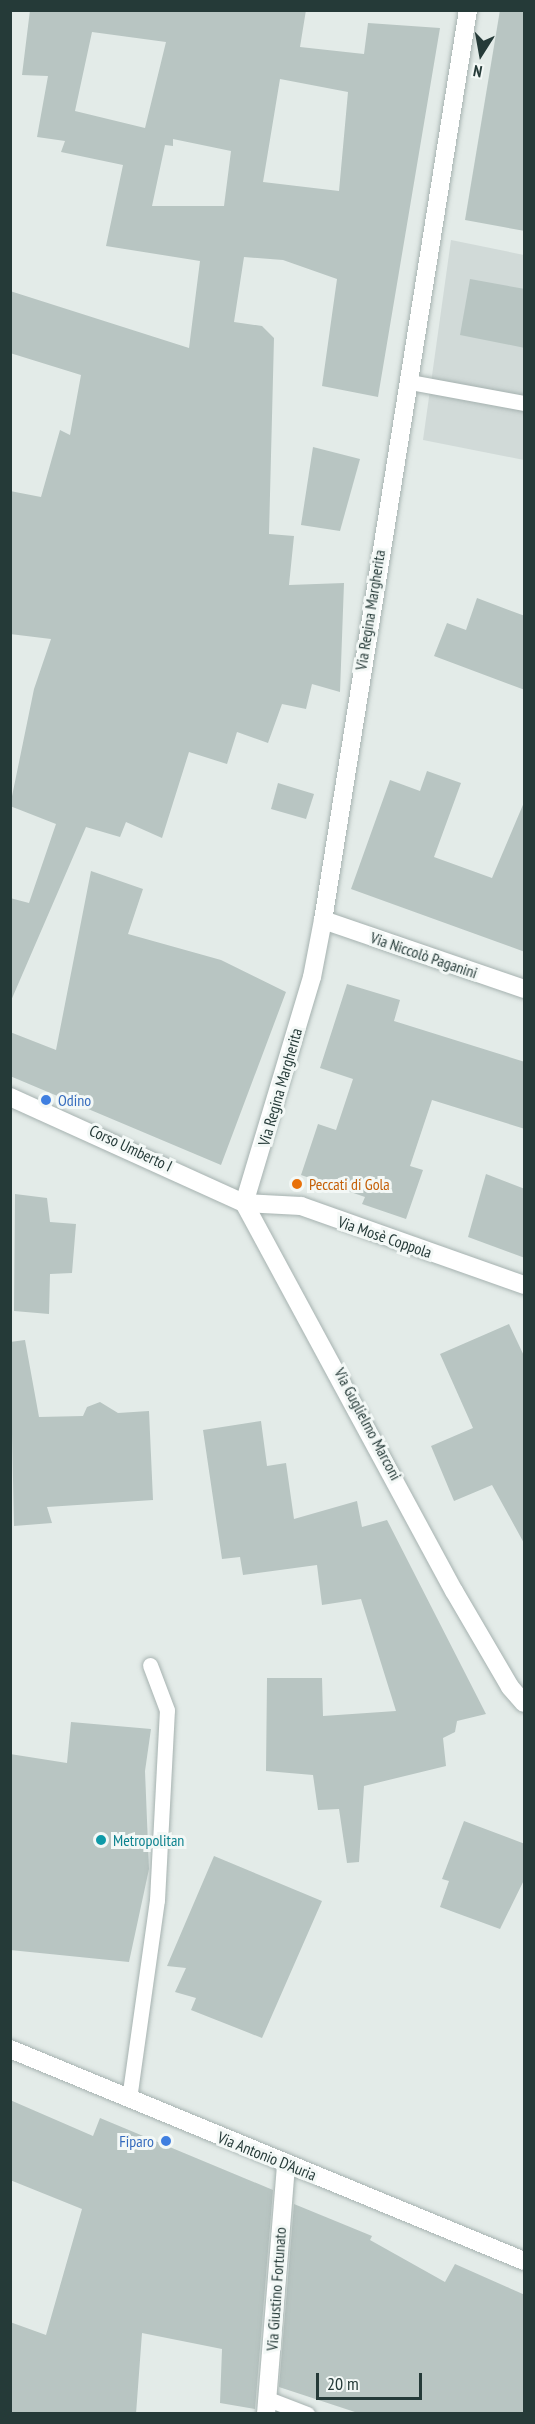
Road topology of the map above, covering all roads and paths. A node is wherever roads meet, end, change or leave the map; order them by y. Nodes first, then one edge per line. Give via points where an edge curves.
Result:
1 (468, 10) edge
2 (410, 382) junction
3 (525, 403) edge
4 (323, 920) junction
5 (525, 989) edge
6 (10, 1097) edge
7 (244, 1203) junction
8 (525, 1285) edge
9 (150, 1665) dead end
10 (525, 1703) edge
11 (10, 2049) edge
12 (129, 2099) junction
13 (286, 2163) junction
14 (525, 2261) edge
15 (267, 2406) edge
16 (307, 2414) edge

1 - 2 street, Via Regina Margherita
2 - 3 lane
2 - 4 street, Via Regina Margherita via 375,574
4 - 5 street, Via Niccolò Paganini
4 - 7 street, Via Regina Margherita via 312,977
6 - 7 street, Corso Umberto I
7 - 8 street, Via Mosè Coppola via 301,1206
7 - 10 street, Via Guglielmo Marconi via 454,1591 510,1688
9 - 12 lane via 167,1710 157,1900
11 - 12 street, Via Antonio D'Auria
12 - 13 street, Via Antonio D'Auria
13 - 14 street, Via Antonio D'Auria
13 - 15 street, Via Giustino Fortunato
15 - 16 lane

